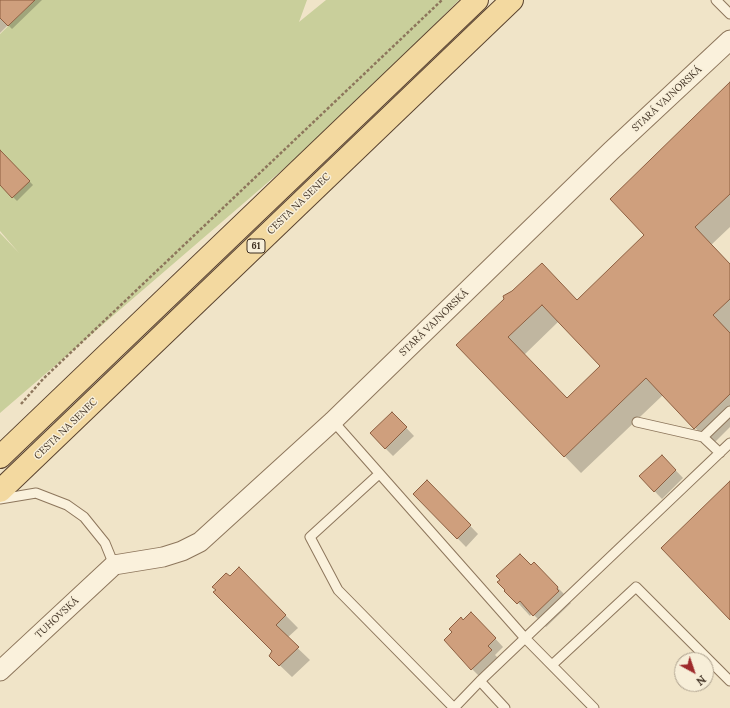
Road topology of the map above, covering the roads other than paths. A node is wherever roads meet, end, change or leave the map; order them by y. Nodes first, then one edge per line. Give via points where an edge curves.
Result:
1 (477, 0) edge
2 (512, 0) edge
3 (716, 0) edge
4 (730, 14) edge
5 (730, 40) edge
6 (730, 410) edge
7 (333, 421) junction
8 (637, 422) dead end
9 (703, 437) junction
10 (730, 443) edge
11 (2, 452) edge
12 (720, 453) junction
13 (380, 474) junction
14 (0, 492) edge
15 (0, 499) edge
16 (114, 565) junction
17 (524, 637) junction
18 (552, 665) junction
19 (0, 671) edge
20 (480, 681) junction
21 (730, 681) edge
22 (454, 708) edge
23 (505, 708) edge
24 (594, 708) edge

1 - 11 main road, 61
2 - 14 main road, CESTA NA SENEC / 61
3 - 4 lane
5 - 7 street, STARÁ VAJNORSKÁ via 611,151
6 - 9 lane
7 - 13 lane
7 - 16 street, STARÁ VAJNORSKÁ via 200,542 163,557
8 - 9 lane
9 - 12 lane
10 - 12 lane
12 - 17 lane
13 - 17 lane
13 - 22 lane via 310,537 338,590
15 - 16 lane via 36,493 67,505 84,517 105,543
16 - 19 street, TUHOVSKÁ
17 - 18 lane
17 - 20 lane
18 - 21 lane via 636,587
18 - 24 lane
20 - 22 lane
20 - 23 lane

